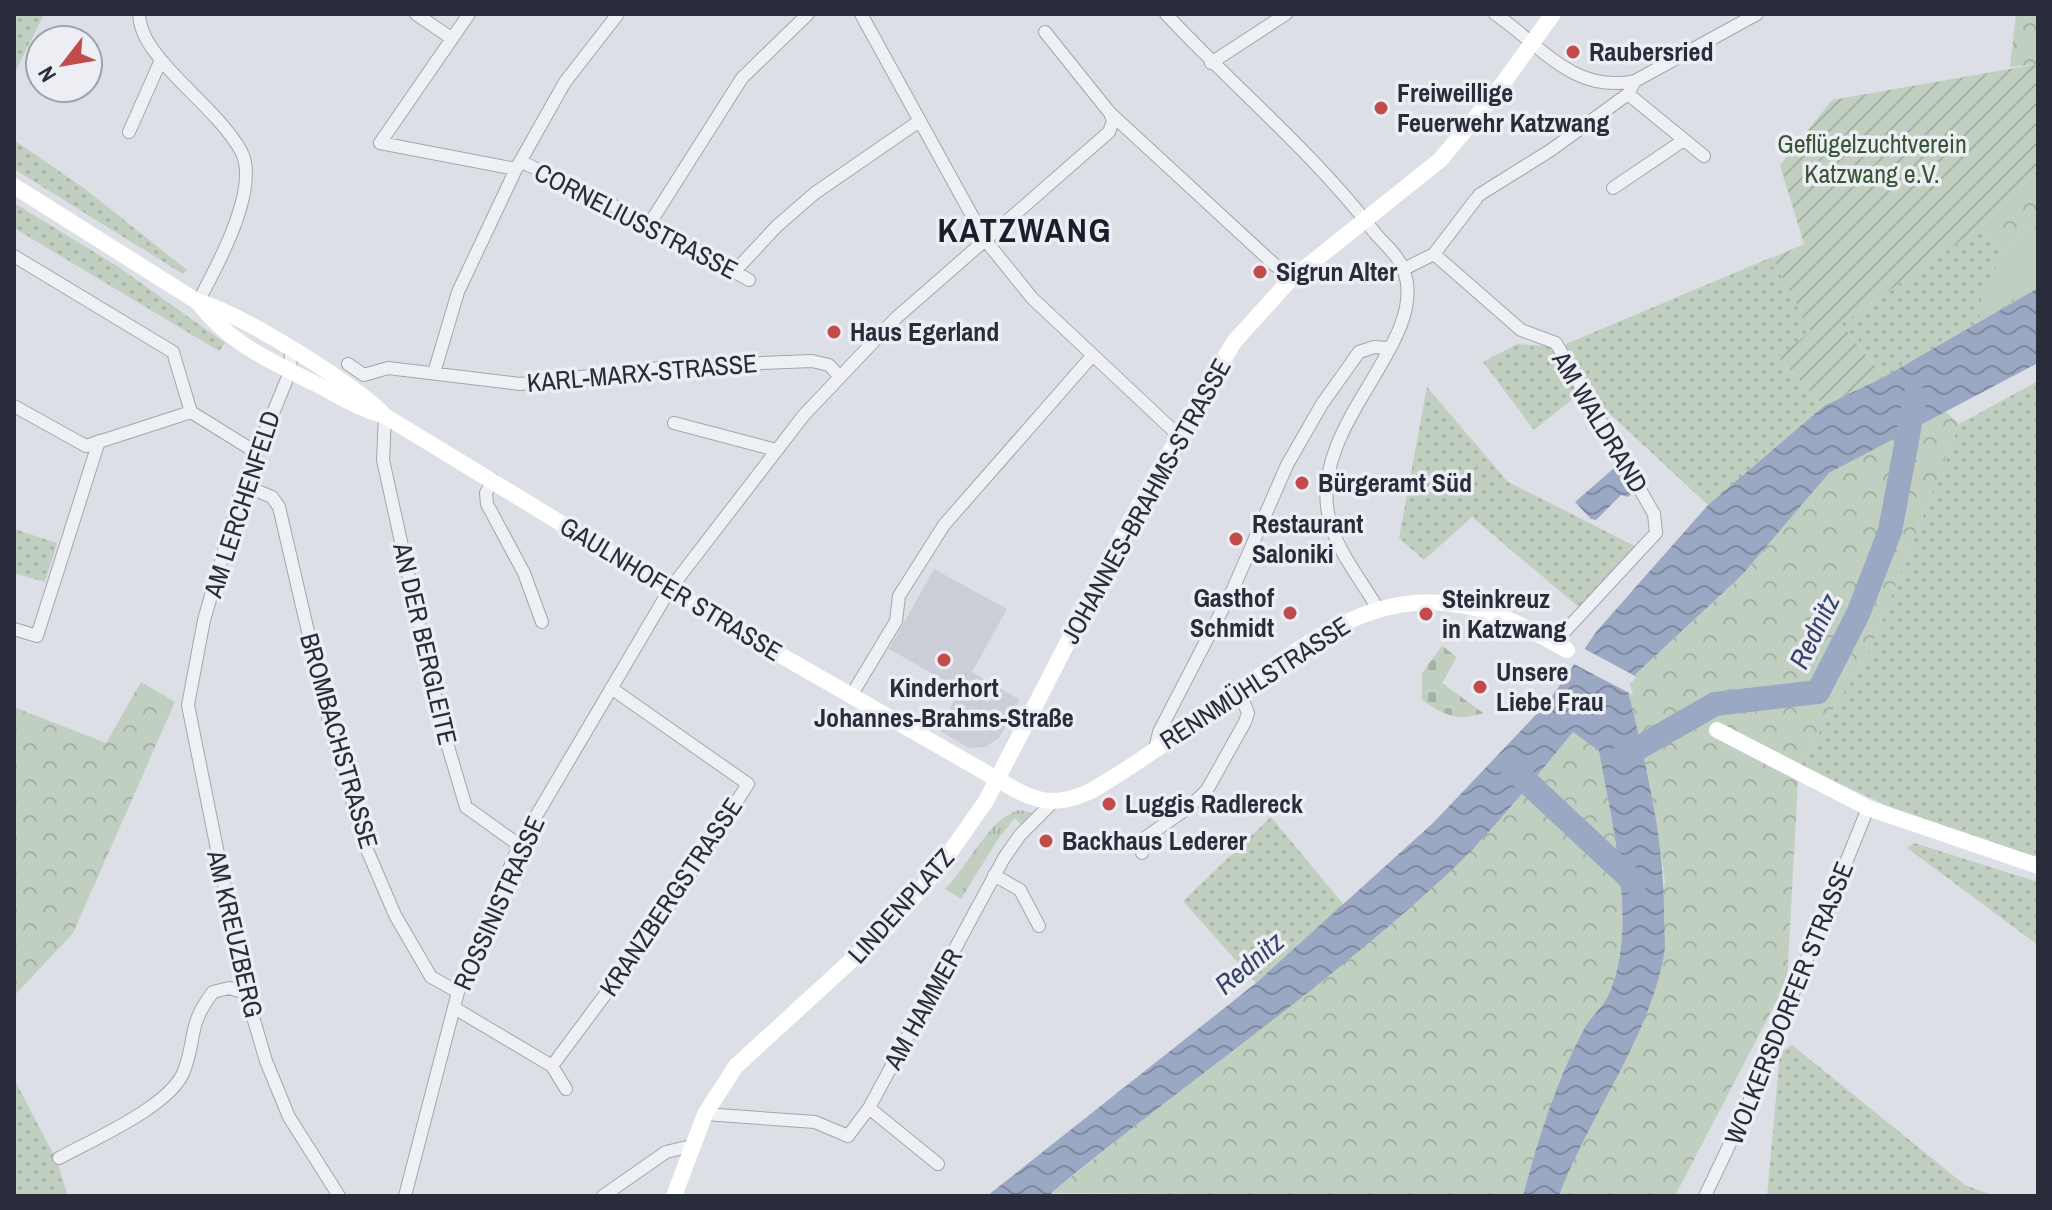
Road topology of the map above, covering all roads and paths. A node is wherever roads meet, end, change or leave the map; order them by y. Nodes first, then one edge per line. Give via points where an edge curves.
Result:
1 (139, 14) edge
2 (416, 14) edge
3 (469, 14) edge
4 (618, 14) edge
5 (808, 14) edge
6 (861, 14) edge
7 (1166, 14) edge
8 (1286, 14) edge
9 (1495, 14) edge
10 (1553, 14) edge
11 (1757, 14) edge
12 (1045, 32) dead end
13 (451, 38) junction
14 (1532, 43) junction
15 (161, 60) junction
16 (1211, 63) junction
17 (1635, 81) junction
18 (1628, 94) junction
19 (1110, 113) junction
20 (918, 122) junction
21 (129, 132) dead end
22 (1684, 140) junction
23 (1704, 156) dead end
24 (519, 166) junction
25 (14, 186) edge
26 (1613, 188) dead end
27 (1366, 221) junction
28 (650, 223) junction
29 (986, 241) junction
30 (1434, 254) junction
31 (14, 256) edge
32 (1276, 266) dead end
33 (1404, 269) junction
34 (735, 271) junction
35 (749, 280) dead end
36 (198, 302) junction
37 (1388, 348) junction
38 (291, 351) junction
39 (1092, 356) junction
40 (348, 364) dead end
41 (290, 372) junction
42 (434, 373) junction
43 (840, 377) junction
44 (14, 406) edge
45 (191, 412) junction
46 (385, 416) junction
47 (674, 423) dead end
48 (1178, 435) junction
49 (99, 441) junction
50 (776, 450) junction
51 (254, 451) junction
52 (493, 480) junction
53 (243, 485) junction
54 (670, 589) junction
55 (1378, 609) junction
56 (542, 622) dead end
57 (14, 629) edge
58 (1560, 646) joint
59 (197, 660) joint
60 (611, 688) junction
61 (1239, 690) junction
62 (851, 696) junction
63 (1717, 730) dead end
64 (1155, 749) junction
65 (999, 780) junction
66 (1052, 803) junction
67 (1868, 808) junction
68 (519, 845) junction
69 (1142, 853) dead end
70 (2038, 866) edge
71 (994, 875) junction
72 (976, 911) joint
73 (1039, 926) dead end
74 (458, 992) junction
75 (246, 993) junction
76 (456, 1009) junction
77 (552, 1066) junction
78 (566, 1089) dead end
79 (869, 1108) junction
80 (705, 1114) junction
81 (691, 1146) junction
82 (59, 1158) dead end
83 (938, 1164) dead end
84 (332, 1195) edge
85 (405, 1196) edge
86 (603, 1196) edge
87 (674, 1196) edge
88 (1705, 1196) edge

1 - 15 street via 144,36
2 - 13 street
3 - 13 street
4 - 24 street via 565,82
5 - 28 street via 742,78
6 - 20 street
7 - 16 street
8 - 16 street
9 - 14 street
10 - 14 main road, JOHANNES-BRAHMS-STRASSE
11 - 17 street
12 - 19 street
13 - 24 street, CORNELIUSSTRASSE via 380,143
14 - 17 street via 1588,81
14 - 27 main road, JOHANNES-BRAHMS-STRASSE via 1440,160
15 - 21 street
15 - 36 street via 233,141 247,167 237,214
16 - 27 street via 1303,148
17 - 18 street
18 - 22 street
18 - 30 street via 1478,197
19 - 29 street, ROSSINISTRASSE via 1109,132
19 - 32 street
20 - 29 street
20 - 34 street via 815,193
22 - 23 street
22 - 26 street
24 - 28 street, CORNELIUSSTRASSE
24 - 42 street via 458,292
25 - 36 main road, GAULNHOFER STRASSE
27 - 33 street
27 - 48 main road, JOHANNES-BRAHMS-STRASSE via 1290,280 1254,317 1213,373
28 - 34 street, CORNELIUSSTRASSE
29 - 39 street via 1032,298
29 - 43 street, ROSSINISTRASSE via 896,318
30 - 33 street
30 - 58 street, AM WALDRAND via 1521,330 1556,343 1654,514 1656,533
31 - 45 street via 173,352
33 - 37 street via 1407,316
34 - 35 street, CORNELIUSSTRASSE
36 - 38 main road, GAULNHOFER STRASSE via 220,307
36 - 41 main road, GAULNHOFER STRASSE via 214,323
37 - 55 street via 1336,442 1328,497 1332,527
37 - 64 street via 1359,352 1287,465
38 - 41 street, AM LERCHENFELD
38 - 46 main road, GAULNHOFER STRASSE via 372,401
39 - 48 street
39 - 62 street via 944,525 899,596 896,621
40 - 42 street, KARL-MARX-STRASSE via 364,375 388,368
41 - 46 main road, GAULNHOFER STRASSE via 362,410
41 - 51 street, AM LERCHENFELD
42 - 43 street, KARL-MARX-STRASSE via 520,384 669,367 812,361 829,365
43 - 50 street, ROSSINISTRASSE
44 - 49 street via 86,446
45 - 49 street
45 - 51 street
46 - 52 main road, GAULNHOFER STRASSE
46 - 68 street, AN DER BERGLEITE via 383,460 441,723 466,807
47 - 50 street
48 - 65 main road, JOHANNES-BRAHMS-STRASSE
49 - 57 street via 37,636
50 - 54 street, ROSSINISTRASSE
51 - 53 street, AM LERCHENFELD
52 - 54 main road, GAULNHOFER STRASSE
52 - 56 street via 487,504 524,573
53 - 59 street, AM LERCHENFELD
53 - 74 street, BROMBACHSTRASSE via 272,497 279,507 330,726 365,845 431,977
54 - 60 street, ROSSINISTRASSE
54 - 62 main road, GAULNHOFER STRASSE
55 - 58 main road, RENNMÜHLSTRASSE via 1458,604 1505,618
55 - 61 main road, RENNMÜHLSTRASSE via 1328,630
59 - 75 street, AM KREUZBERG via 189,723
60 - 68 street, ROSSINISTRASSE
60 - 77 street, KRANZBERGSTRASSE via 748,784 654,929
61 - 64 main road, RENNMÜHLSTRASSE
61 - 69 street via 1248,713 1207,790 1142,840
62 - 65 main road, GAULNHOFER STRASSE
63 - 67 main road
64 - 66 main road, RENNMÜHLSTRASSE via 1091,791
65 - 66 main road via 1032,799
65 - 80 main road, LINDENPLATZ via 908,905 736,1066
66 - 71 street, LINDENPLATZ via 1013,842
67 - 70 main road
67 - 88 street, WOLKERSDORFER STRASSE
68 - 74 street, ROSSINISTRASSE
71 - 72 street, LINDENPLATZ
71 - 73 street via 1024,891
72 - 79 street, AM HAMMER
74 - 76 street, ROSSINISTRASSE
75 - 82 street via 229,988 213,992 197,1013 184,1071 171,1090
75 - 84 street, AM KREUZBERG via 289,1117
76 - 77 street
76 - 85 street, ROSSINISTRASSE
77 - 78 street
79 - 80 street, AM HAMMER via 848,1136 815,1122
79 - 83 street
80 - 81 main road, LINDENPLATZ
81 - 86 street via 666,1152
81 - 87 main road, LINDENPLATZ

